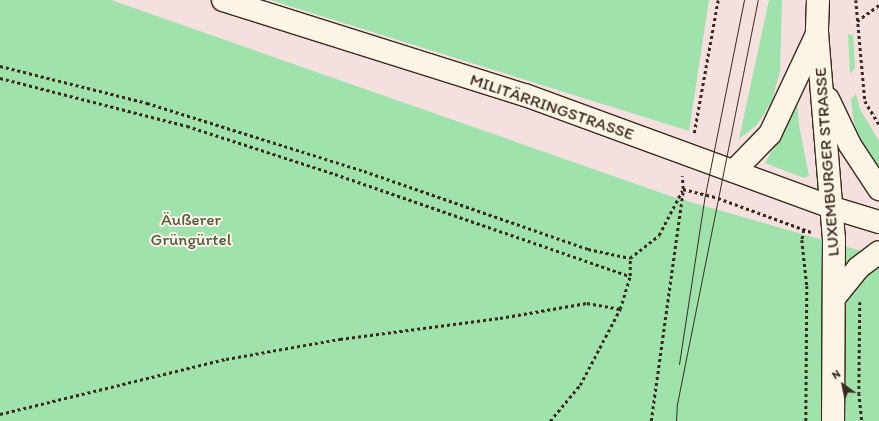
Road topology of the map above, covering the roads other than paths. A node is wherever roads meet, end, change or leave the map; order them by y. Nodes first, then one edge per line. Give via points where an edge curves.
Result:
1 (223, 0) edge
2 (818, 0) edge
3 (818, 33) junction
4 (822, 87) junction
5 (734, 171) junction
6 (879, 190) edge
7 (833, 208) junction
8 (879, 222) edge
9 (879, 252) edge
10 (834, 298) junction
11 (833, 421) edge

1 - 5 main road, MILITÄRRINGSTRASSE via 525,95
2 - 3 main road, LUXEMBURGER STRASSE
3 - 4 main road, LUXEMBURGER STRASSE
3 - 5 main road via 770,134
4 - 6 main road via 850,145
4 - 7 main road, LUXEMBURGER STRASSE
5 - 7 main road, MILITÄRRINGSTRASSE
7 - 8 main road, MILITÄRRINGSTRASSE
7 - 10 main road, LUXEMBURGER STRASSE
9 - 10 main road via 858,268
10 - 11 main road, LUXEMBURGER STRASSE

